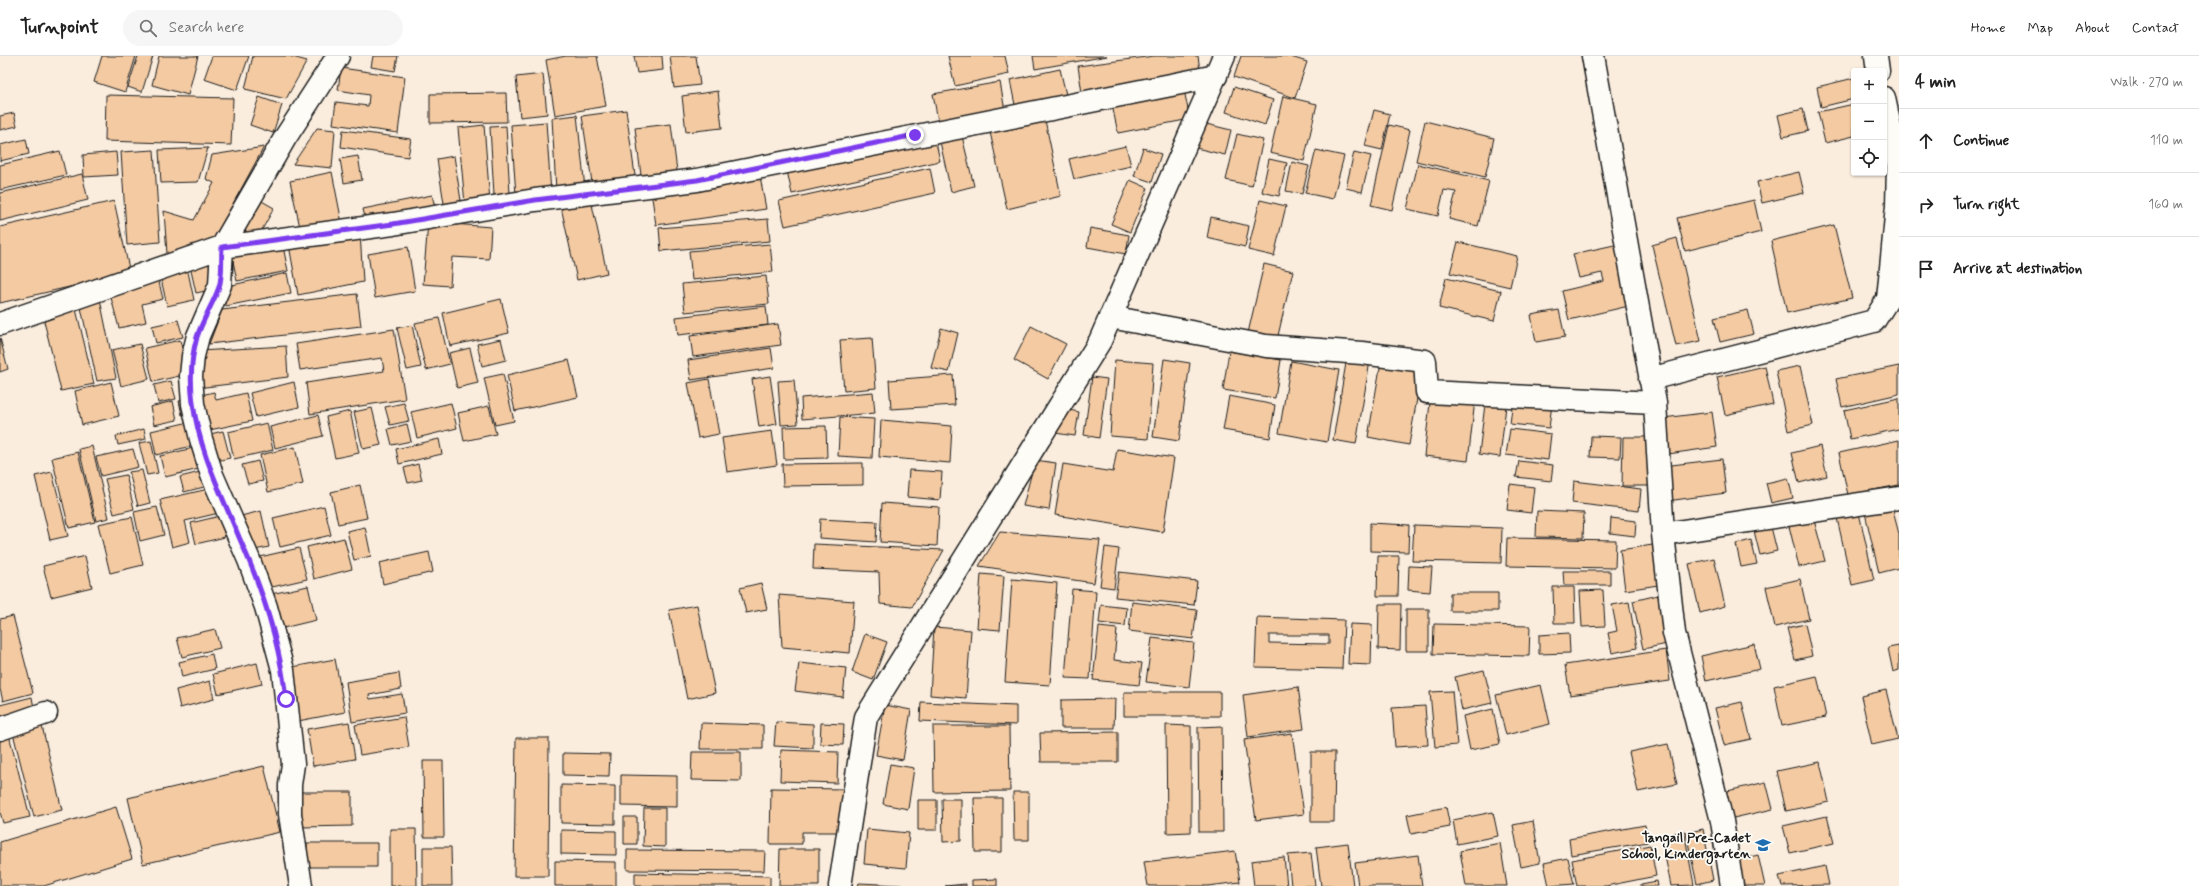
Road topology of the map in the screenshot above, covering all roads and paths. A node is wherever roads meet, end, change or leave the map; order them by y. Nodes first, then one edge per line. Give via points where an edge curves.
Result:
1 (338, 56) edge
2 (1593, 56) edge
3 (1876, 56) edge
4 (1220, 66) edge
5 (1878, 68) edge
6 (1885, 104) edge
7 (222, 247) junction
8 (1110, 317) junction
9 (0, 324) edge
10 (1650, 379) junction
11 (1654, 403) junction
12 (1899, 498) edge
13 (1662, 534) junction
14 (46, 713) dead end
15 (0, 729) edge
16 (301, 886) edge
17 (840, 886) edge
18 (1732, 886) edge

1 - 7 street via 285,138
2 - 10 street
3 - 5 street
4 - 7 street via 697,180 535,200 393,224
4 - 8 street
6 - 10 street via 1898,166 1897,206 1888,299 1874,321
7 - 9 street
7 - 16 street via 220,285 198,336 193,356 193,404 212,475 266,606 283,670 293,764 290,814
8 - 11 street via 1266,346 1362,353 1425,361 1426,392
8 - 17 street via 1100,341 866,717
10 - 11 street
11 - 13 street
12 - 13 street
13 - 18 street via 1674,633 1722,821
14 - 15 street

